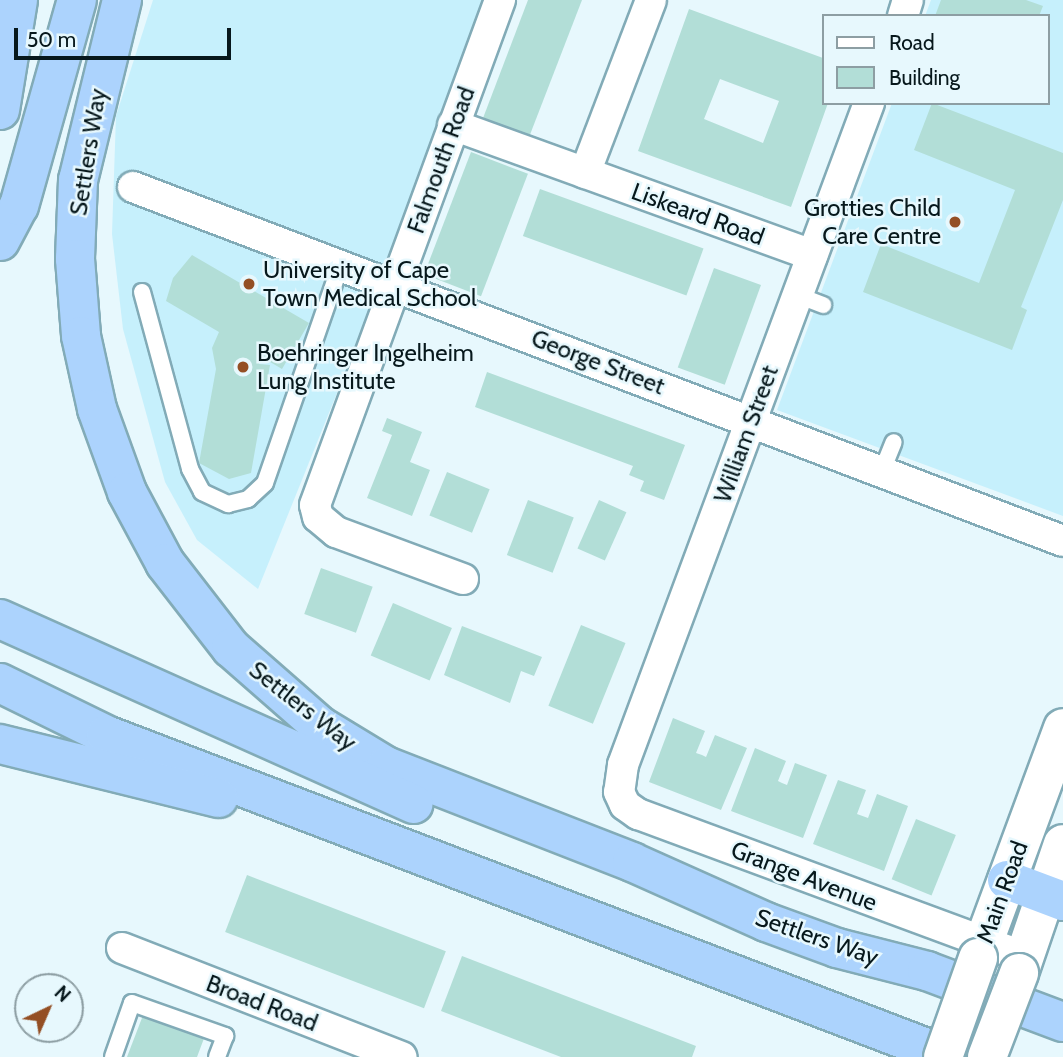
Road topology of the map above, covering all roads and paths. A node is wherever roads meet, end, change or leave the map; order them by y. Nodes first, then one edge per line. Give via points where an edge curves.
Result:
1 (18, 0) edge
2 (53, 0) edge
3 (77, 0) edge
4 (121, 0) edge
5 (500, 0) edge
6 (651, 0) edge
7 (868, 105) edge
8 (0, 110) edge
9 (453, 125) junction
10 (584, 173) junction
11 (133, 187) dead end
12 (0, 192) edge
13 (0, 241) edge
14 (812, 255) junction
15 (341, 264) junction
16 (397, 285) junction
17 (142, 292) dead end
18 (750, 421) junction
19 (894, 442) dead end
20 (882, 471) junction
21 (1063, 541) edge
22 (463, 579) dead end
23 (0, 619) edge
24 (0, 683) edge
25 (1063, 728) edge
26 (0, 744) edge
27 (622, 765) joint
28 (300, 808) junction
29 (1063, 844) edge
30 (1007, 880) junction
31 (1054, 897) edge
32 (766, 922) junction
33 (121, 948) dead end
34 (981, 951) junction
35 (1021, 965) junction
36 (1063, 1022) edge
37 (113, 1057) edge
38 (217, 1057) edge
39 (402, 1057) edge
40 (943, 1057) edge
41 (950, 1057) edge
42 (987, 1057) edge

1 - 8 highway
2 - 12 highway
3 - 13 highway via 19,206
4 - 32 highway, Settlers Way via 78,180 75,259 81,337 97,409 117,467 146,531 185,591 263,679 356,749 430,785 632,862
5 - 9 street, Falmouth Road
6 - 10 street
7 - 14 street, William Street
9 - 10 street, Liskeard Road
9 - 16 street, Falmouth Road
10 - 14 street, Liskeard Road
11 - 15 street, George Street
14 - 18 street, William Street via 810,300
15 - 16 street, George Street
15 - 17 lane via 265,483 248,499 228,504 202,492 190,470
16 - 18 street, George Street
16 - 22 street, Falmouth Road via 316,496 318,517 336,532
18 - 20 street, George Street
18 - 27 street, William Street
19 - 20 lane
20 - 21 street, George Street
23 - 32 highway via 384,793 623,885
24 - 28 highway via 106,735
25 - 30 main road, Main Road
26 - 28 highway via 196,795
27 - 34 street, Grange Avenue via 619,792 625,805 638,814
28 - 41 highway
29 - 31 main road, Main Road
30 - 31 highway
30 - 34 main road, Main Road
31 - 35 main road, Main Road
32 - 36 highway, Settlers Way via 837,948 927,971
33 - 39 street, Broad Road
34 - 35 street, Grange Avenue
34 - 40 main road, Main Road, bridge
35 - 42 main road, Main Road, bridge
37 - 38 lane via 132,1003 225,1035

